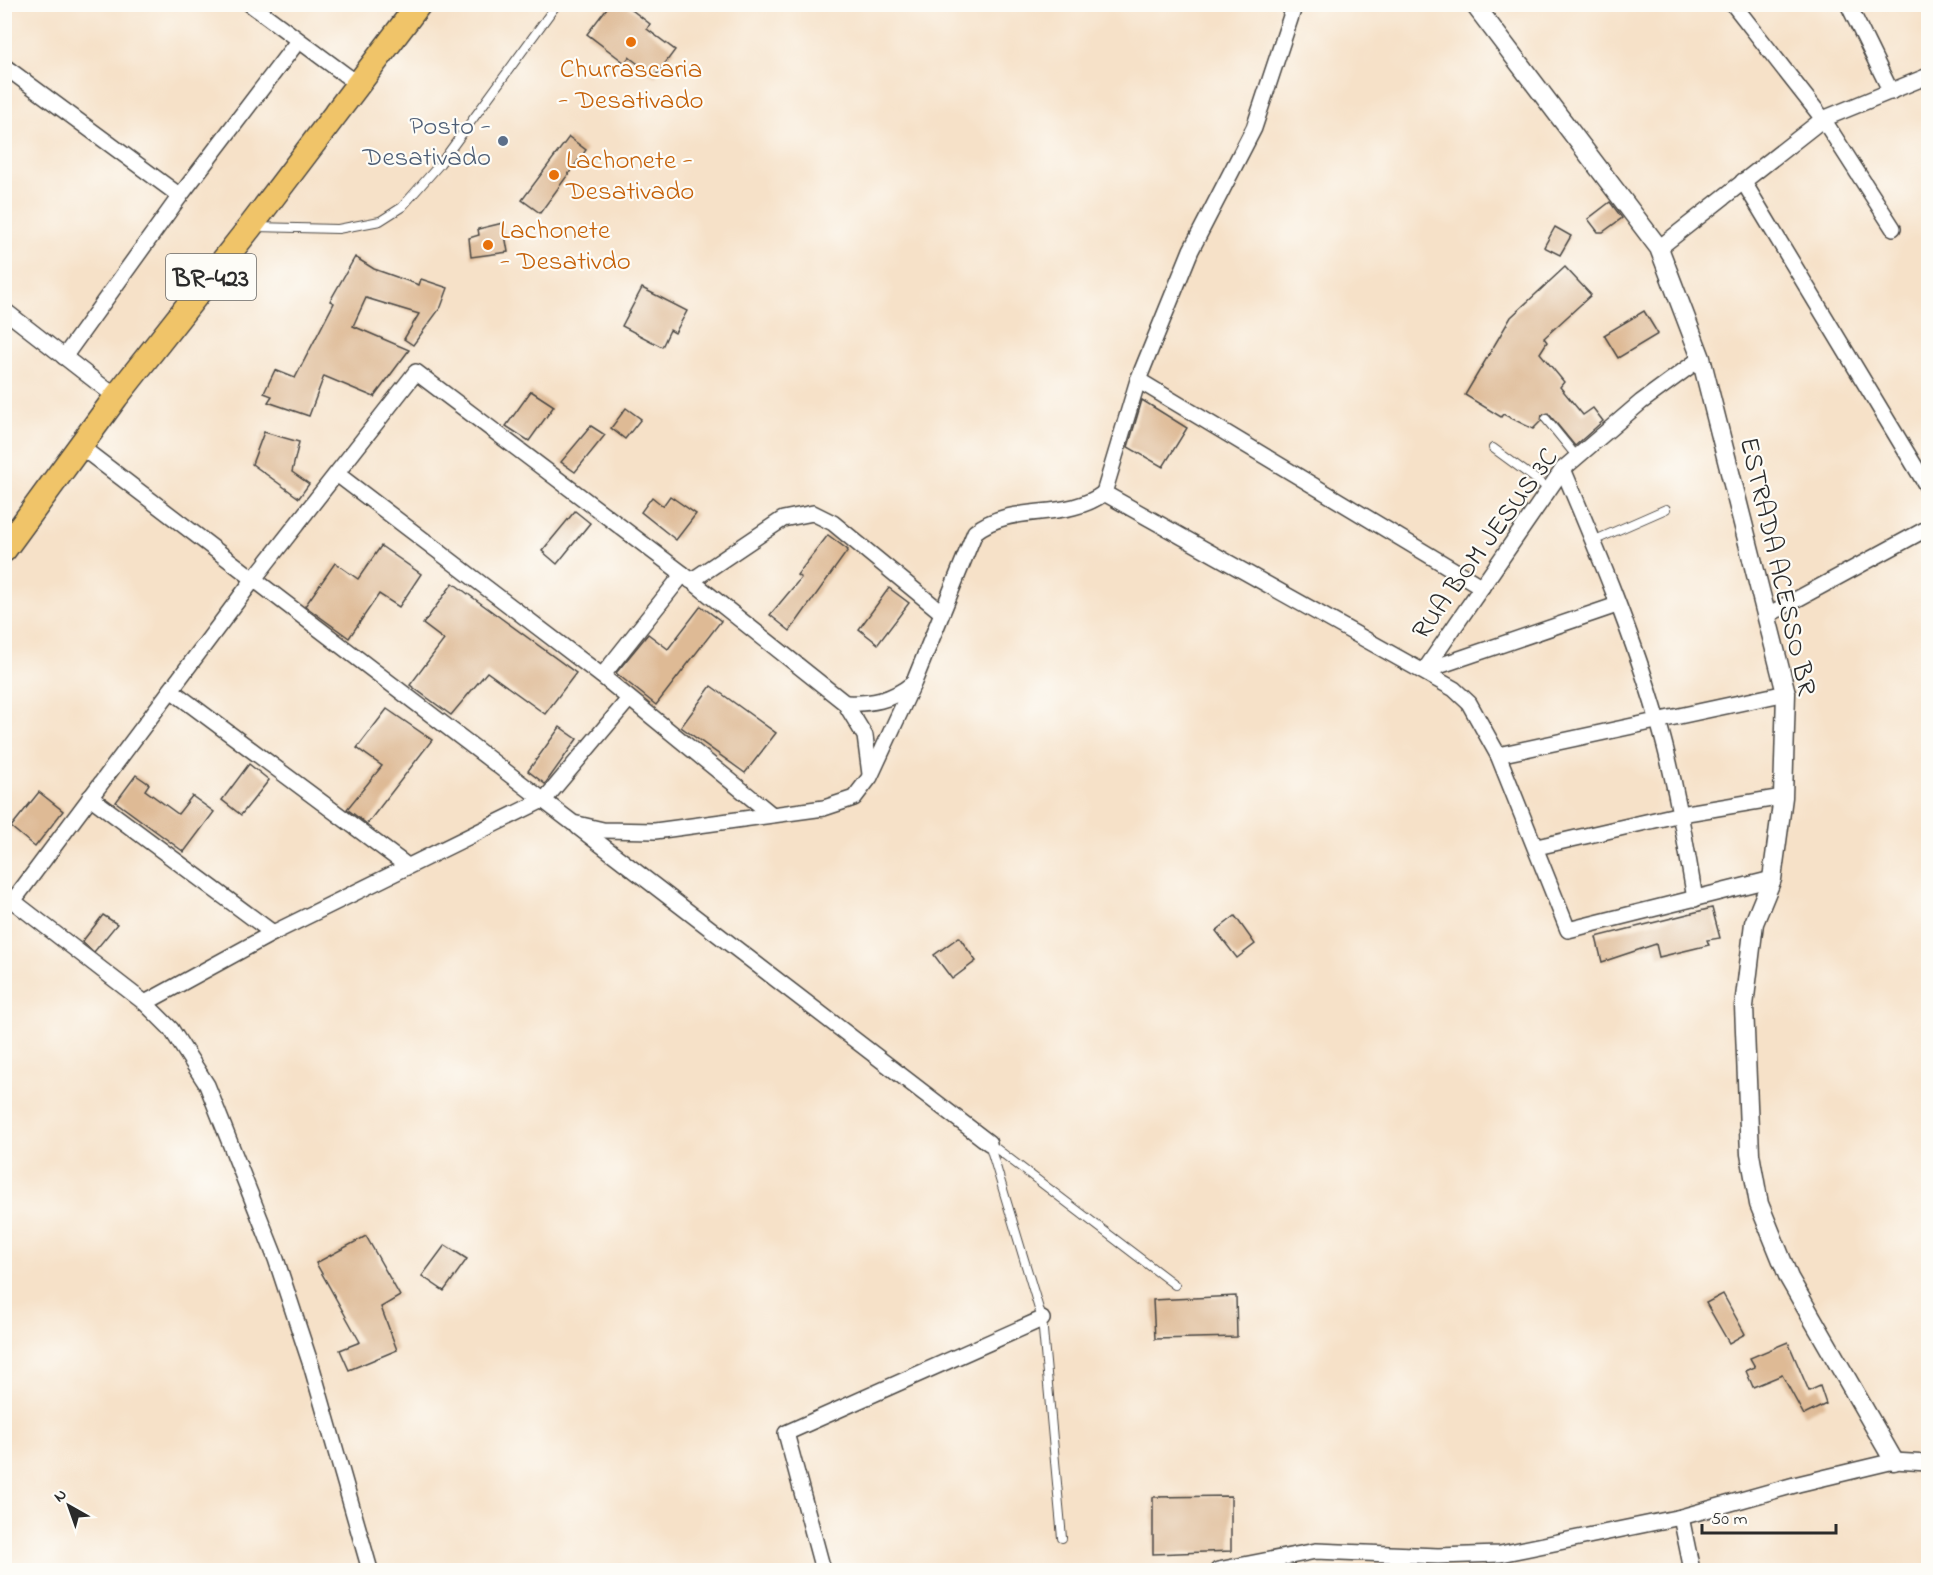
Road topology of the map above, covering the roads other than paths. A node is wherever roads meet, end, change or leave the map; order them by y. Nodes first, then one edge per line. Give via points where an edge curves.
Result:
1 (250, 4) edge
2 (419, 4) edge
3 (557, 4) edge
4 (1295, 4) edge
5 (1474, 4) edge
6 (1732, 4) edge
7 (1848, 4) edge
8 (298, 41) junction
9 (4, 66) edge
10 (1929, 76) edge
11 (359, 85) junction
12 (1891, 92) junction
13 (1823, 119) junction
14 (1743, 182) junction
15 (180, 196) junction
16 (250, 227) junction
17 (1893, 228) dead end
18 (1659, 248) junction
19 (4, 310) edge
20 (64, 357) junction
21 (1701, 358) junction
22 (1138, 380) junction
23 (116, 397) junction
24 (1546, 419) dead end
25 (81, 447) junction
26 (1493, 448) dead end
27 (1577, 457) junction
28 (1563, 469) junction
29 (337, 474) junction
30 (1929, 488) edge
31 (1549, 489) junction
32 (1104, 493) junction
33 (1666, 509) dead end
34 (1929, 528) edge
35 (1593, 541) junction
36 (4, 550) edge
37 (687, 578) junction
38 (253, 580) junction
39 (1482, 587) junction
40 (1617, 605) junction
41 (941, 612) junction
42 (1766, 616) junction
43 (1424, 671) junction
44 (602, 676) junction
45 (914, 682) junction
46 (171, 690) junction
47 (1786, 693) junction
48 (629, 699) junction
49 (845, 703) junction
50 (1658, 721) junction
51 (1498, 755) junction
52 (870, 777) junction
53 (90, 797) junction
54 (1783, 797) junction
55 (545, 800) junction
56 (771, 814) junction
57 (1681, 814) junction
58 (573, 823) junction
59 (1537, 847) junction
60 (406, 866) junction
61 (1772, 879) junction
62 (9, 898) edge
63 (1695, 899) junction
64 (273, 933) junction
65 (145, 1003) junction
66 (989, 1143) junction
67 (1176, 1285) dead end
68 (1042, 1318) junction
69 (1894, 1461) junction
70 (1929, 1463) edge
71 (1681, 1517) junction
72 (1062, 1538) dead end
73 (370, 1570) edge
74 (823, 1570) edge
75 (1218, 1570) edge
76 (1692, 1570) edge

1 - 8 street
2 - 11 main road, BR-423
3 - 16 lane via 440,164 402,207 380,221 339,229
4 - 22 street via 1254,128 1191,250
5 - 18 street, ESTRADA ACESSO BR
6 - 13 street
7 - 12 street
8 - 11 street
8 - 15 street
9 - 15 street
10 - 12 street
11 - 16 main road, BR-423
12 - 13 street
13 - 14 street
13 - 17 street
14 - 18 street
14 - 30 street
15 - 20 street
16 - 23 main road, BR-423
18 - 21 street, ESTRADA ACESSO BR
19 - 20 street
20 - 23 street
21 - 27 street, RUA BOM JESUS 3C via 1641,402
21 - 42 street, ESTRADA ACESSO BR
22 - 32 street
22 - 39 street
23 - 25 main road, BR-423
24 - 27 lane
25 - 36 main road, BR-423
25 - 38 street
26 - 31 lane
27 - 28 street, RUA BOM JESUS 3C
28 - 31 street, RUA BOM JESUS 3C
28 - 35 street
29 - 37 street via 416,372
29 - 38 street
29 - 44 street
31 - 39 street, RUA BOM JESUS 3C
32 - 41 street via 1072,510 993,519 984,525 970,540
32 - 43 street
33 - 35 lane
34 - 42 street
35 - 40 street
37 - 41 street via 783,519 813,513 833,523
37 - 44 street
37 - 49 street
38 - 46 street
38 - 55 street
39 - 43 street, RUA BOM JESUS 3C
40 - 43 street
40 - 50 street
41 - 45 street
42 - 47 street, ESTRADA ACESSO BR
43 - 51 street via 1469,703
44 - 48 street
45 - 49 street via 883,701
45 - 52 street
46 - 53 street
46 - 60 street
47 - 50 street
47 - 54 street, ESTRADA ACESSO BR
48 - 55 street
48 - 56 street
49 - 52 street via 865,736
50 - 51 street
50 - 57 street
51 - 59 street
52 - 56 street via 854,798 824,807
53 - 62 street
53 - 64 street
54 - 57 street
54 - 61 street, ESTRADA ACESSO BR
55 - 58 street
55 - 60 street
56 - 58 street via 656,831 603,830
57 - 59 street
57 - 63 street
58 - 66 street
59 - 63 street via 1569,930
60 - 64 street
61 - 63 street
61 - 69 street, ESTRADA ACESSO BR via 1754,923 1744,1006 1750,1155 1759,1204 1789,1278
62 - 65 street
64 - 65 street
65 - 73 street via 171,1029 207,1084 276,1259
66 - 67 lane
66 - 68 lane
68 - 72 lane
68 - 74 street via 786,1433
69 - 70 street
69 - 71 street
71 - 75 street via 1500,1554 1438,1556 1316,1551
71 - 76 street

